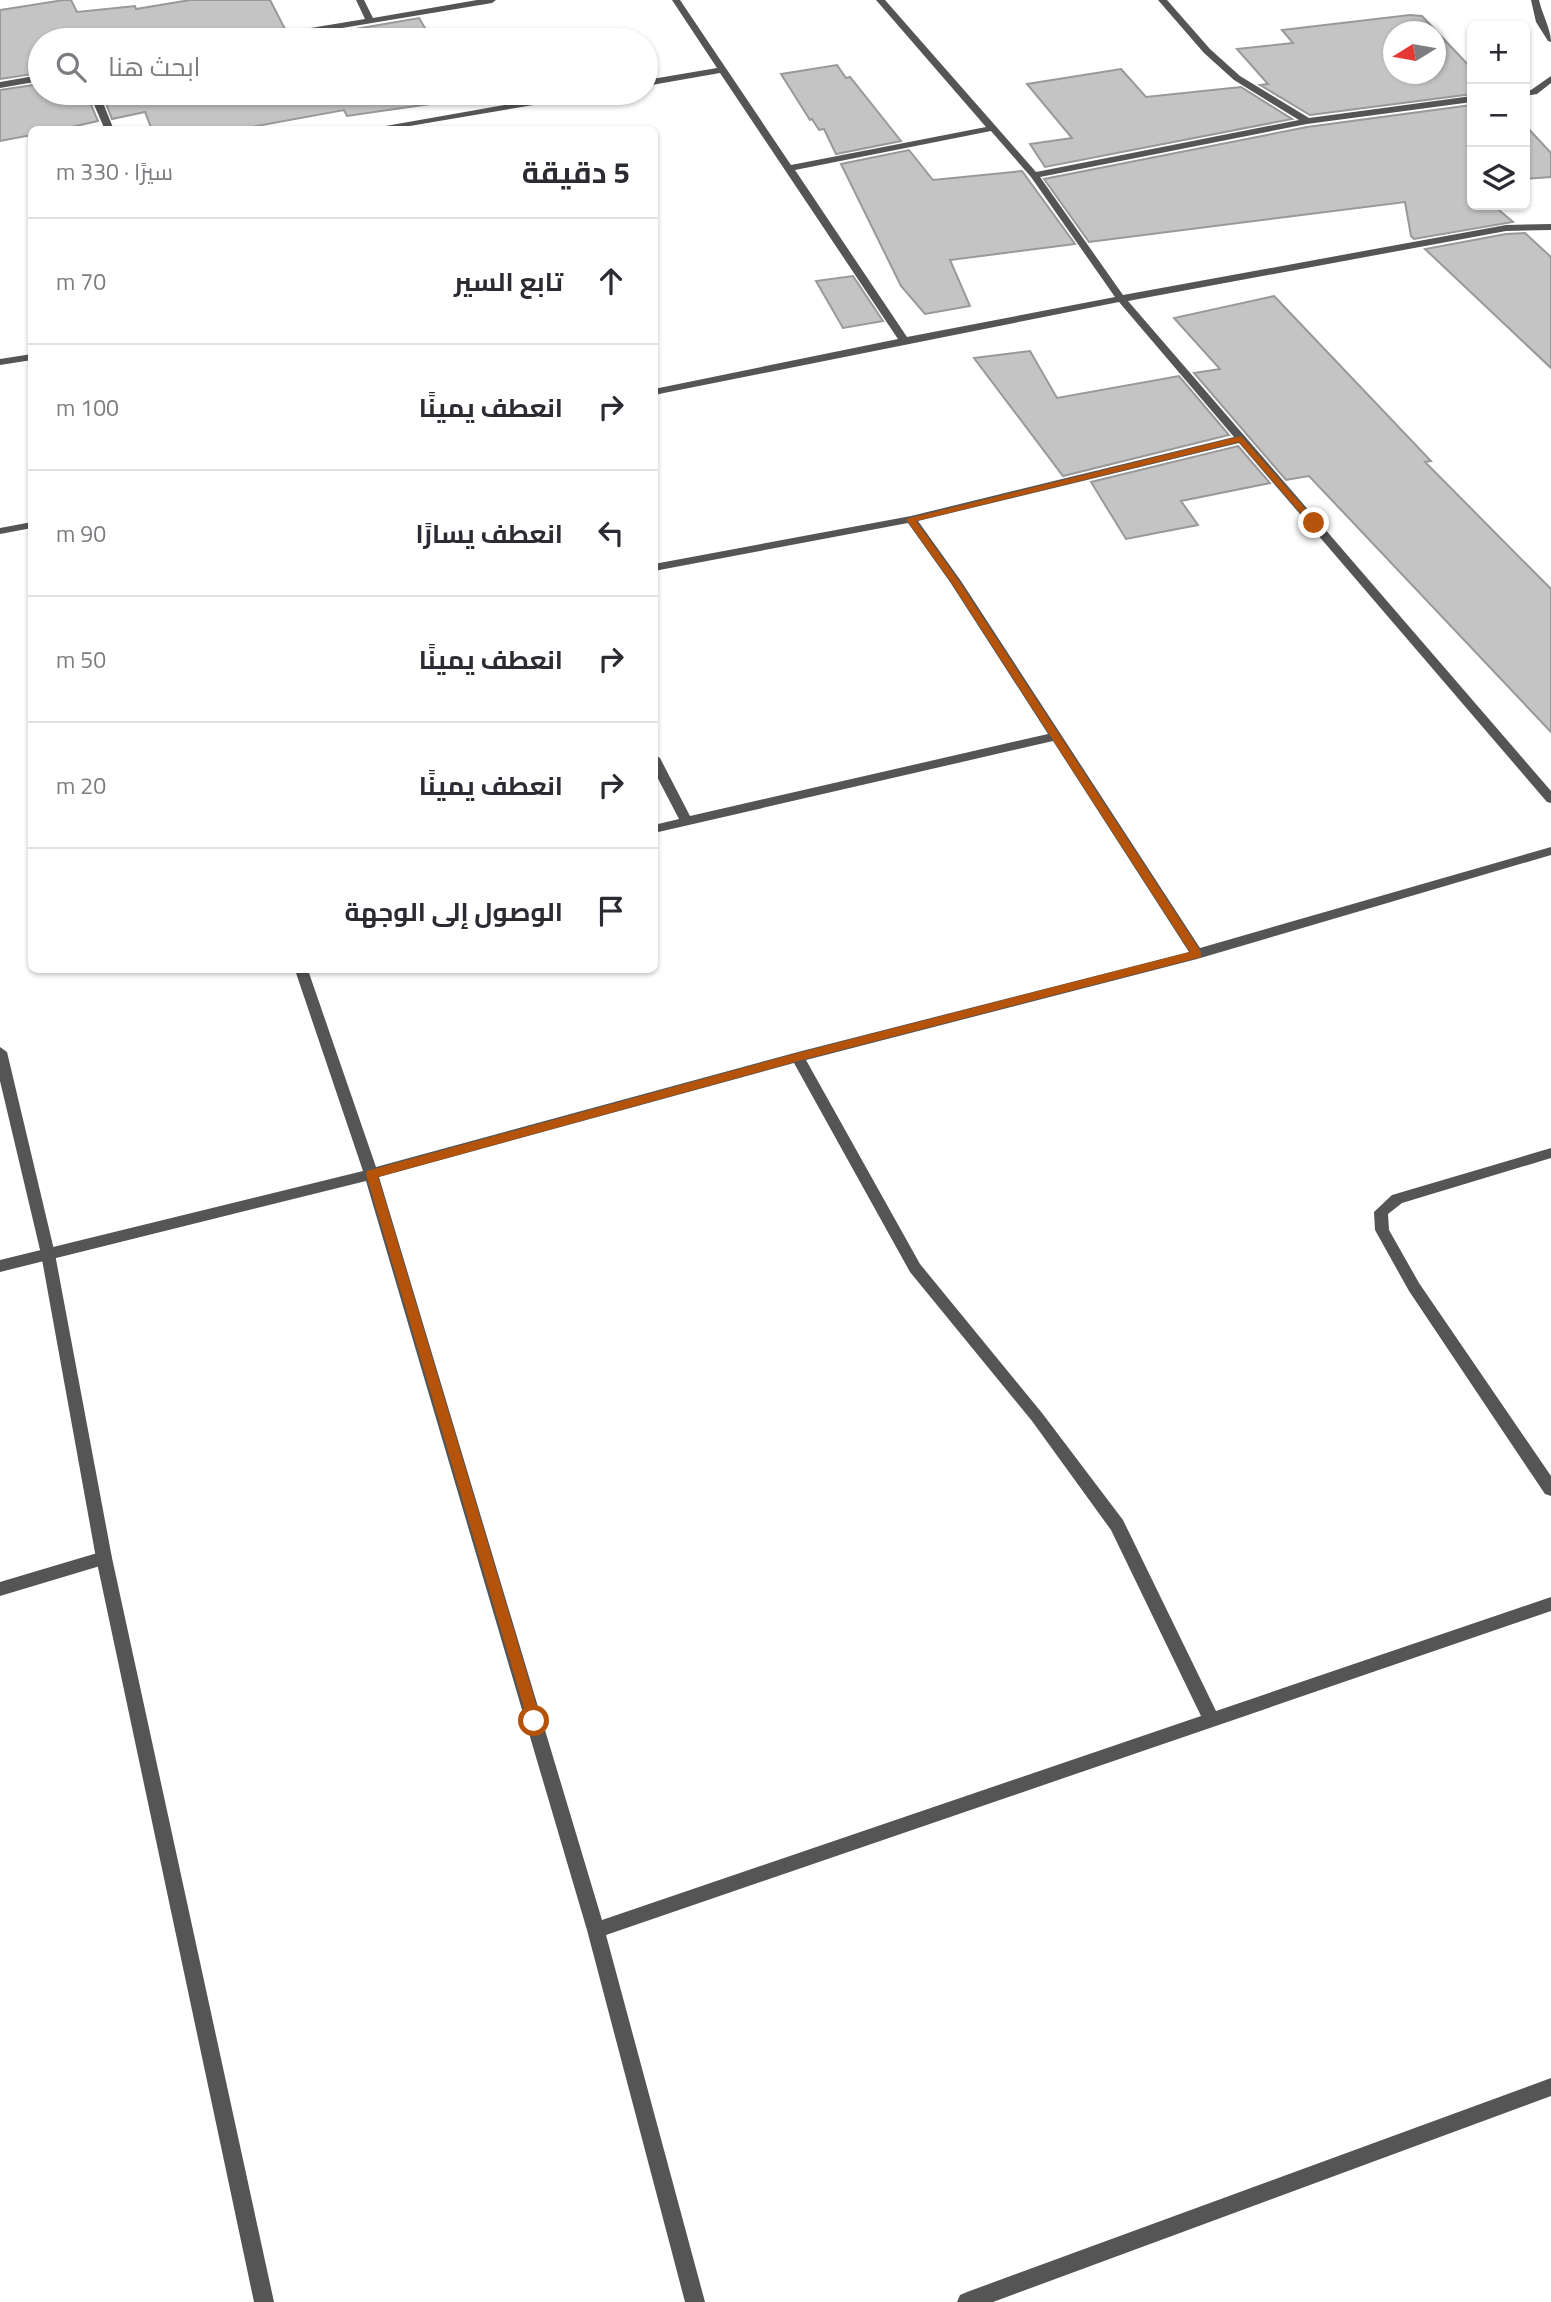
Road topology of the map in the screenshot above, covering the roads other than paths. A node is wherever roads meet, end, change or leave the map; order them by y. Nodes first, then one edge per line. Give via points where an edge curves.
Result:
1 (360, 0) edge
2 (492, 0) edge
3 (676, 0) edge
4 (880, 0) edge
5 (1162, 0) edge
6 (1535, 0) edge
7 (370, 20) junction
8 (324, 28) edge
9 (1551, 39) edge
10 (722, 71) junction
11 (1551, 79) edge
12 (28, 80) edge
13 (658, 81) edge
14 (0, 85) edge
15 (1530, 92) edge
16 (1467, 100) edge
17 (99, 105) edge
18 (515, 105) edge
19 (425, 120) junction
20 (1307, 121) junction
21 (108, 126) edge
22 (390, 126) edge
23 (428, 126) edge
24 (993, 128) junction
25 (788, 169) junction
26 (1034, 175) junction
27 (1551, 227) edge
28 (1121, 299) junction
29 (903, 339) junction
30 (28, 357) edge
31 (0, 362) edge
32 (658, 391) edge
33 (1241, 439) junction
34 (911, 519) junction
35 (28, 526) edge
36 (0, 531) edge
37 (658, 567) edge
38 (1054, 737) junction
39 (658, 766) edge
40 (1551, 799) edge
41 (685, 820) junction
42 (658, 828) edge
43 (1551, 851) edge
44 (1197, 954) junction
45 (302, 973) edge
46 (0, 1052) edge
47 (798, 1057) junction
48 (1551, 1153) edge
49 (371, 1174) junction
50 (48, 1254) junction
51 (0, 1266) edge
52 (1551, 1489) edge
53 (104, 1558) junction
54 (0, 1589) edge
55 (1551, 1604) edge
56 (1212, 1721) junction
57 (596, 1930) junction
58 (1551, 2087) edge
59 (264, 2302) edge
60 (695, 2302) edge
61 (967, 2302) edge

1 - 7 street
2 - 7 street
3 - 10 street
4 - 24 street
5 - 20 street via 1237,78
6 - 9 street via 1539,22
7 - 8 street
10 - 13 street
10 - 25 street
11 - 15 street
12 - 14 street
16 - 20 street
17 - 21 street
18 - 19 street
19 - 22 street
19 - 23 street
20 - 26 street
24 - 25 street
24 - 26 street
25 - 29 street
26 - 28 street
27 - 28 street via 1506,228
28 - 29 street
28 - 33 street
29 - 32 street
30 - 31 street
33 - 34 street
33 - 40 street
34 - 37 street
34 - 38 street
35 - 36 street
38 - 41 street
38 - 44 street
39 - 41 street
41 - 42 street
43 - 44 street
44 - 47 street
45 - 49 street
46 - 50 street
47 - 49 street
47 - 56 street via 915,1268 1117,1525
48 - 52 street via 1397,1199 1381,1212 1382,1230 1414,1287
49 - 50 street
49 - 57 street
50 - 51 street
50 - 53 street
53 - 54 street
53 - 59 street
55 - 56 street
56 - 57 street
57 - 60 street
58 - 61 street

